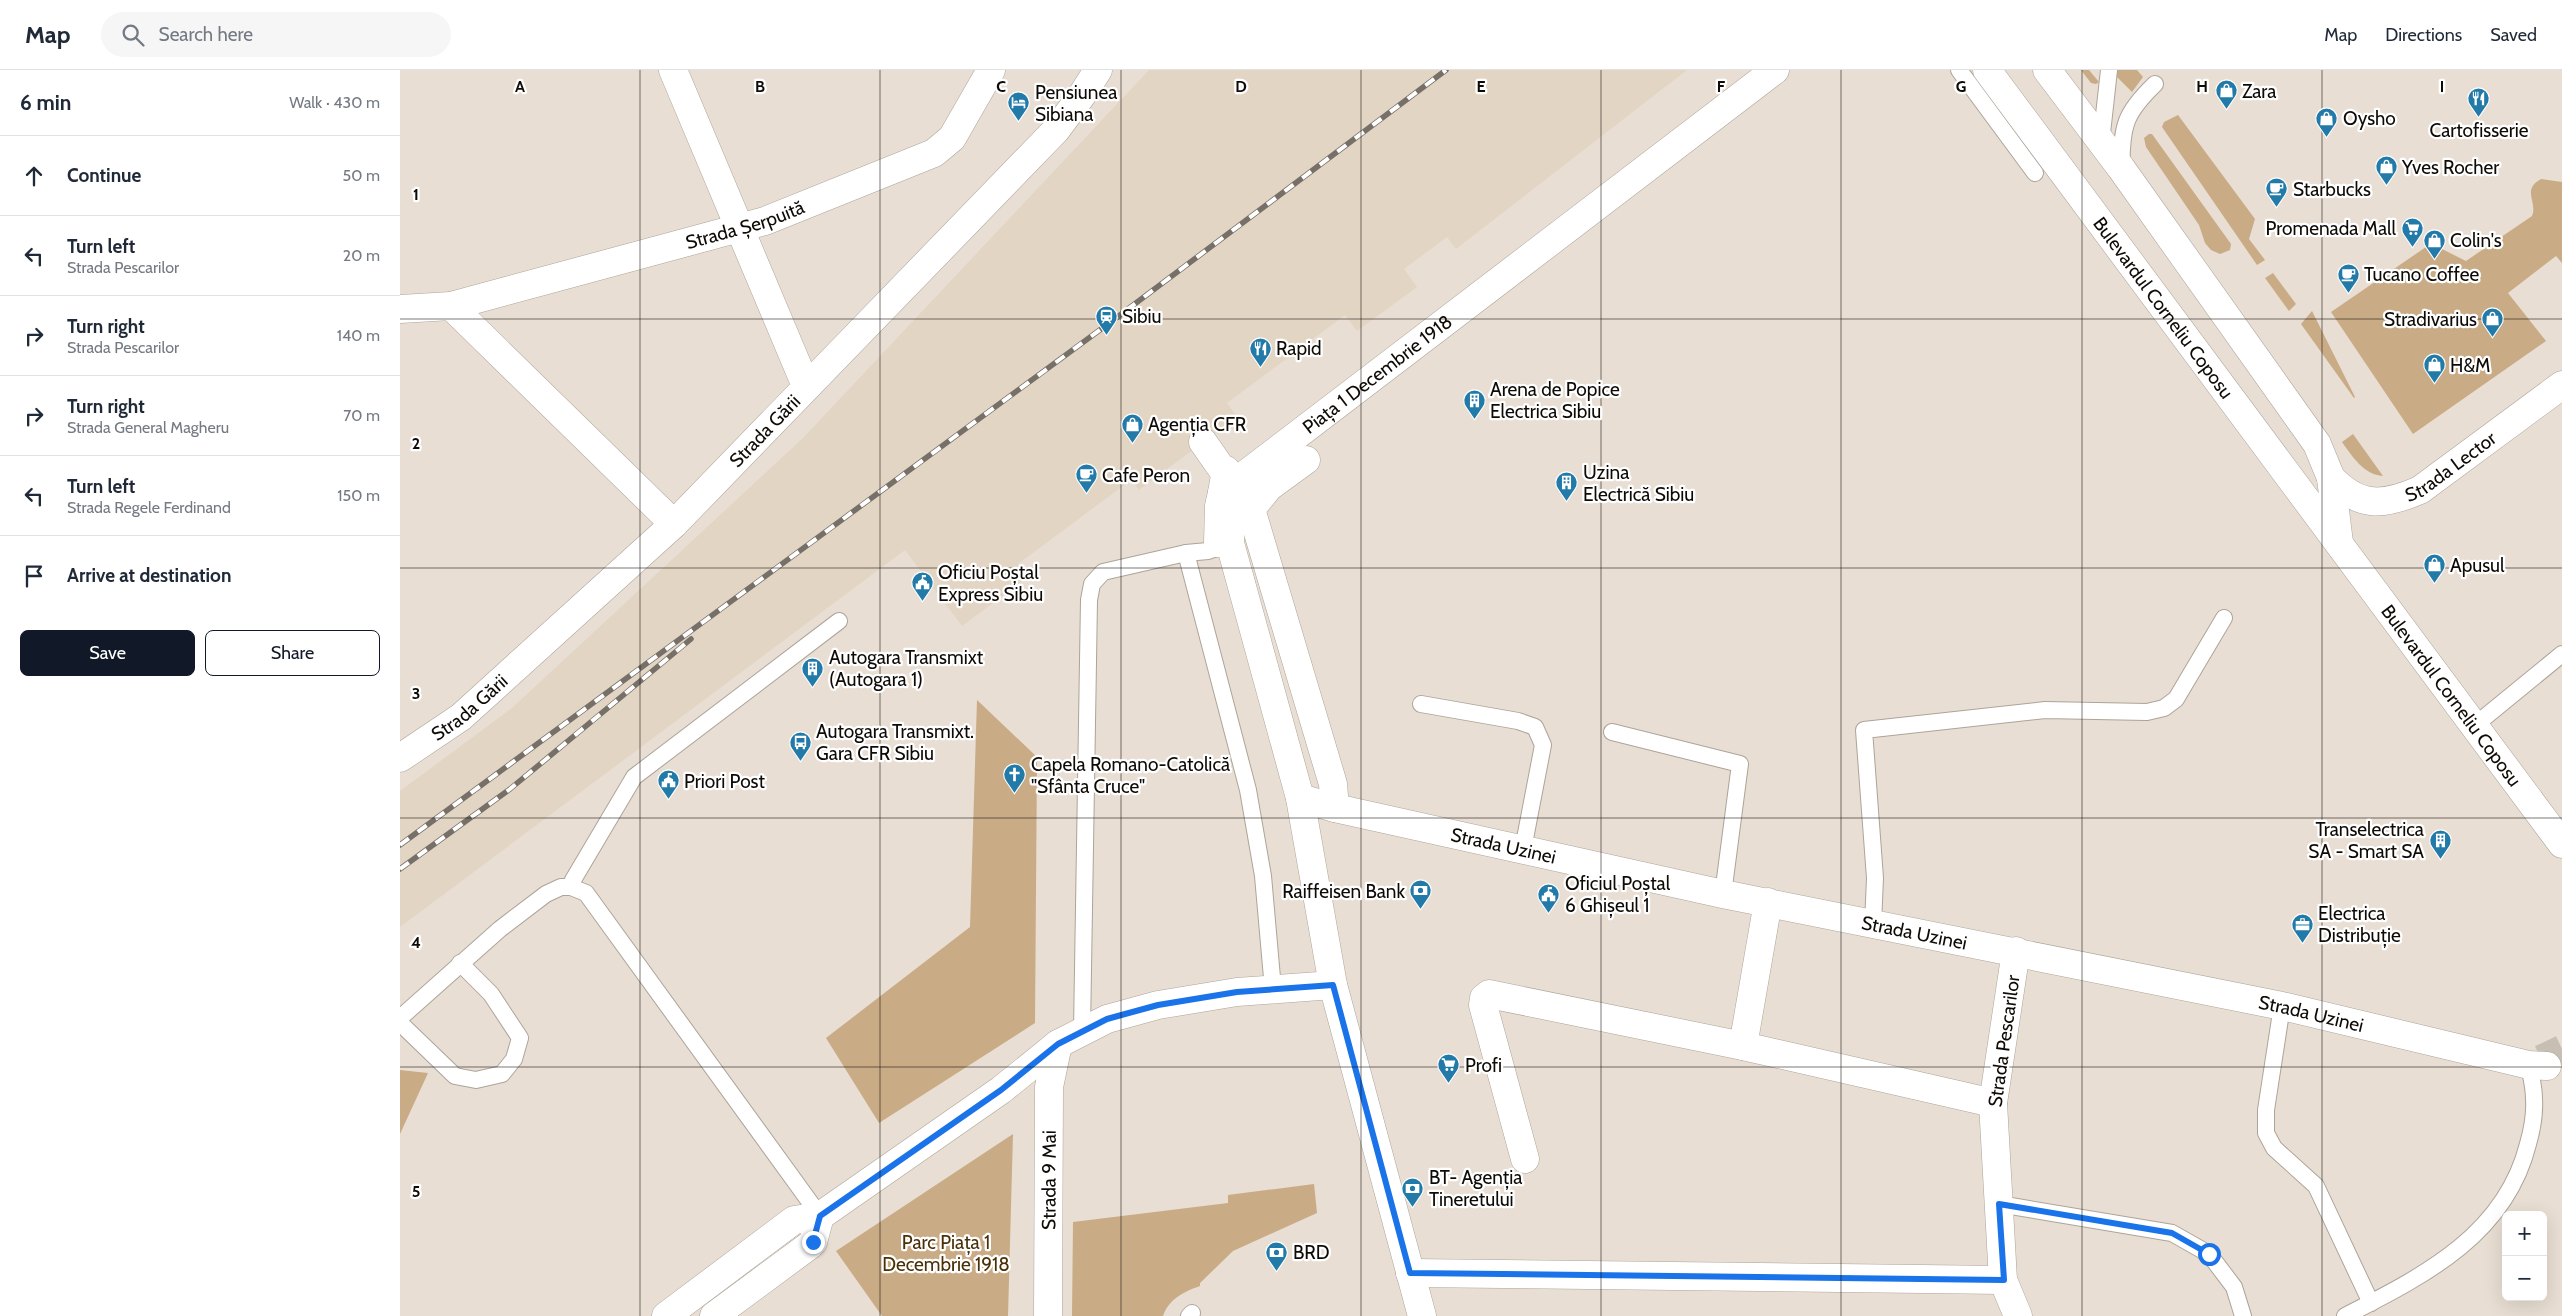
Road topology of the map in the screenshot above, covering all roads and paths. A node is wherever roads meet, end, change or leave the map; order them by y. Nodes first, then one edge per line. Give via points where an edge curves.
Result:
1 (673, 70) edge
2 (991, 70) edge
3 (1098, 70) edge
4 (1775, 70) edge
5 (1959, 70) edge
6 (1987, 70) edge
7 (2046, 70) edge
8 (2109, 70) edge
9 (2155, 84) dead end
10 (2101, 142) junction
11 (2121, 168) junction
12 (2034, 174) dead end
13 (740, 227) junction
14 (451, 306) junction
15 (400, 309) edge
16 (2562, 385) edge
17 (806, 386) junction
18 (1203, 442) dead end
19 (1306, 460) dead end
20 (2331, 478) junction
21 (1236, 500) junction
22 (674, 524) junction
23 (1224, 545) junction
24 (2339, 546) junction
25 (1186, 553) junction
26 (2224, 618) dead end
27 (839, 621) dead end
28 (2562, 654) edge
29 (1421, 704) dead end
30 (2474, 726) junction
31 (1612, 732) dead end
32 (400, 758) edge
33 (1300, 798) junction
34 (1335, 808) junction
35 (2562, 844) edge
36 (1523, 850) junction
37 (571, 887) junction
38 (1724, 894) junction
39 (1768, 902) junction
40 (1873, 924) junction
41 (2016, 951) junction
42 (460, 963) junction
43 (1333, 985) junction
44 (1273, 989) junction
45 (2282, 1006) junction
46 (400, 1018) edge
47 (400, 1023) edge
48 (1082, 1031) junction
49 (1058, 1044) junction
50 (1743, 1046) junction
51 (2539, 1063) joint
52 (1993, 1103) junction
53 (1525, 1159) dead end
54 (1999, 1204) junction
55 (820, 1216) junction
56 (1410, 1273) junction
57 (2004, 1280) junction
58 (2371, 1302) junction
59 (666, 1316) edge
60 (714, 1316) edge
61 (1048, 1316) edge
62 (1422, 1316) edge
63 (2018, 1316) edge
64 (2243, 1316) edge
65 (2345, 1316) edge

1 - 13 street
2 - 13 street, Strada Șerpuită via 952,138 934,153 765,221
3 - 17 street, Strada Gării via 1056,130
4 - 21 street, Piața 1 Decembrie 1918 via 1246,474 1237,487
5 - 12 lane
6 - 24 street, Bulevardul Corneliu Coposu
7 - 10 street
8 - 10 lane
9 - 11 lane via 2134,105 2126,121
10 - 11 street
11 - 20 street via 2317,444
13 - 14 street, Strada Șerpuită
13 - 17 street
14 - 15 street, Strada Șerpuită
14 - 22 street
16 - 20 street, Strada Lector via 2420,490 2397,500 2359,500
17 - 22 street, Strada Gării
18 - 21 street via 1224,472 1226,470
19 - 21 street via 1268,487
20 - 24 street
21 - 23 street, Piața 1 Decembrie 1918
21 - 34 street via 1333,784
22 - 32 street, Strada Gării via 461,717
23 - 25 lane via 1208,551
23 - 33 street, Piața 1 Decembrie 1918
24 - 30 street, Bulevardul Corneliu Coposu
25 - 44 lane via 1248,790 1263,876
25 - 48 lane via 1118,567 1103,572 1092,584
26 - 40 lane via 2176,699 2164,708 2147,712 2045,710 1864,730 1875,878
27 - 37 lane via 634,777
28 - 30 lane
29 - 36 lane via 1518,721 1535,727 1543,745
30 - 35 street, Bulevardul Corneliu Coposu
31 - 38 lane via 1740,764
33 - 34 street, Strada Uzinei
33 - 43 street, Piața 1 Decembrie 1918
34 - 36 street, Strada Uzinei
36 - 38 street, Strada Uzinei
37 - 42 lane via 560,886 546,894
37 - 55 lane via 586,893
38 - 39 street, Strada Uzinei
39 - 40 street, Strada Uzinei
39 - 50 street
40 - 41 street, Strada Uzinei
41 - 45 street, Strada Uzinei
41 - 52 street, Strada Pescarilor
42 - 46 lane
42 - 47 lane via 491,994 520,1038 514,1060 502,1074 476,1080 455,1076
43 - 44 street
43 - 56 street, Piața 1 Decembrie 1918
44 - 48 street via 1158,1005 1107,1019
45 - 51 street, Strada Uzinei
45 - 58 lane via 2266,1110 2266,1133 2274,1148 2316,1186
48 - 49 street
49 - 55 street via 1001,1090
49 - 61 street, Strada 9 Mai via 1050,1086
50 - 52 street
50 - 53 street via 1489,994 1483,1005
51 - 58 lane via 2532,1129 2523,1165 2496,1212 2466,1243 2433,1268
52 - 54 street, Strada Pescarilor
54 - 57 street, Strada Pescarilor
54 - 64 lane via 2172,1233 2209,1254 2234,1287
55 - 59 street via 794,1220
55 - 60 street via 810,1245
56 - 57 street
56 - 62 street, Piața 1 Decembrie 1918
57 - 63 street, Strada Pescarilor
58 - 65 lane

